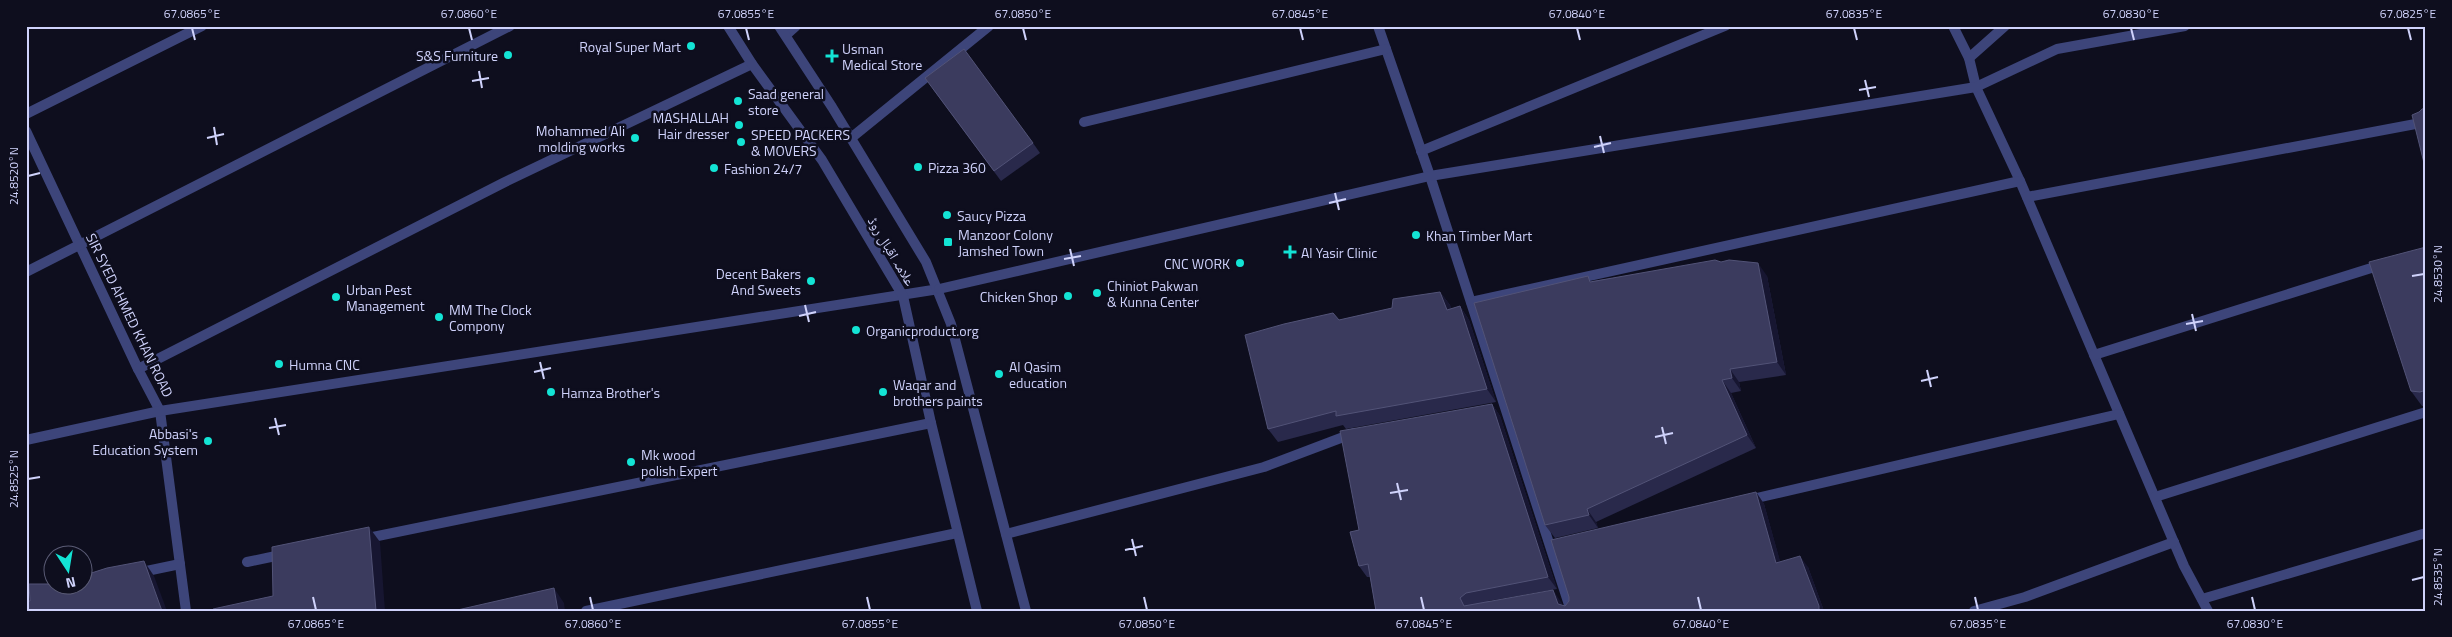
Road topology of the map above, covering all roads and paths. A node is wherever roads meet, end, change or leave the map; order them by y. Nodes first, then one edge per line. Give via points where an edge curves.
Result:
1 (202, 26) edge
2 (510, 26) edge
3 (728, 26) edge
4 (779, 26) edge
5 (796, 26) edge
6 (989, 26) edge
7 (1378, 26) edge
8 (1725, 26) edge
9 (1953, 26) edge
10 (2005, 26) edge
11 (2185, 26) edge
12 (786, 35) junction
13 (1386, 49) junction
14 (1969, 58) junction
15 (752, 64) junction
16 (1976, 87) junction
17 (26, 114) edge
18 (1084, 122) dead end
19 (2426, 122) edge
20 (26, 131) edge
21 (851, 138) junction
22 (1421, 151) junction
23 (1430, 176) junction
24 (2020, 181) junction
25 (2027, 197) junction
26 (81, 245) junction
27 (2397, 260) edge
28 (26, 272) edge
29 (939, 289) junction
30 (903, 296) junction
31 (1471, 302) junction
32 (2094, 355) junction
33 (138, 369) junction
34 (160, 411) junction
35 (2426, 412) edge
36 (2119, 414) junction
37 (931, 423) junction
38 (1363, 432) edge
39 (26, 440) edge
40 (2155, 497) junction
41 (1734, 504) edge
42 (957, 533) junction
43 (2426, 533) edge
44 (1006, 534) junction
45 (351, 541) edge
46 (2174, 542) junction
47 (294, 553) edge
48 (247, 562) dead end
49 (180, 564) junction
50 (122, 576) edge
51 (2202, 599) junction
52 (186, 611) edge
53 (586, 611) edge
54 (977, 611) edge
55 (1026, 611) edge
56 (1572, 611) edge
57 (1974, 611) edge
58 (2208, 611) edge

1 - 17 street
2 - 26 street
3 - 15 street, علامہ اقبال روڈ
4 - 12 street, علامہ اقبال روڈ
5 - 12 street
6 - 21 street
7 - 13 street
8 - 22 street
9 - 14 street
10 - 14 street
11 - 16 street via 2057,49
12 - 21 street, علامہ اقبال روڈ
13 - 18 street
13 - 22 street
14 - 16 street
15 - 30 street, علامہ اقبال روڈ via 822,160
15 - 33 street via 506,182
16 - 23 street
16 - 24 street
19 - 25 street
20 - 26 street, SIR SYED AHMED KHAN ROAD
21 - 29 street, علامہ اقبال روڈ
22 - 23 street
23 - 29 street
23 - 31 street
24 - 25 street
24 - 31 street
25 - 32 street
26 - 28 street
26 - 33 street, SIR SYED AHMED KHAN ROAD
27 - 32 street
29 - 30 street
29 - 44 street, علامہ اقبال روڈ
30 - 34 street
30 - 37 street, علامہ اقبال روڈ
31 - 56 street via 1500,408 1556,545 1561,595
32 - 36 street
33 - 34 street, SIR SYED AHMED KHAN ROAD
34 - 39 street
34 - 49 street, SIR SYED AHMED KHAN ROAD
35 - 40 street
36 - 40 street
36 - 41 street
37 - 42 street, علامہ اقبال روڈ
37 - 45 street
38 - 44 street via 1264,467
40 - 46 street
42 - 53 street
42 - 54 street, علامہ اقبال روڈ
43 - 51 street
44 - 55 street, علامہ اقبال روڈ
46 - 51 street
46 - 57 street via 2025,597
47 - 48 street
49 - 50 street
49 - 52 street, SIR SYED AHMED KHAN ROAD
51 - 58 street

